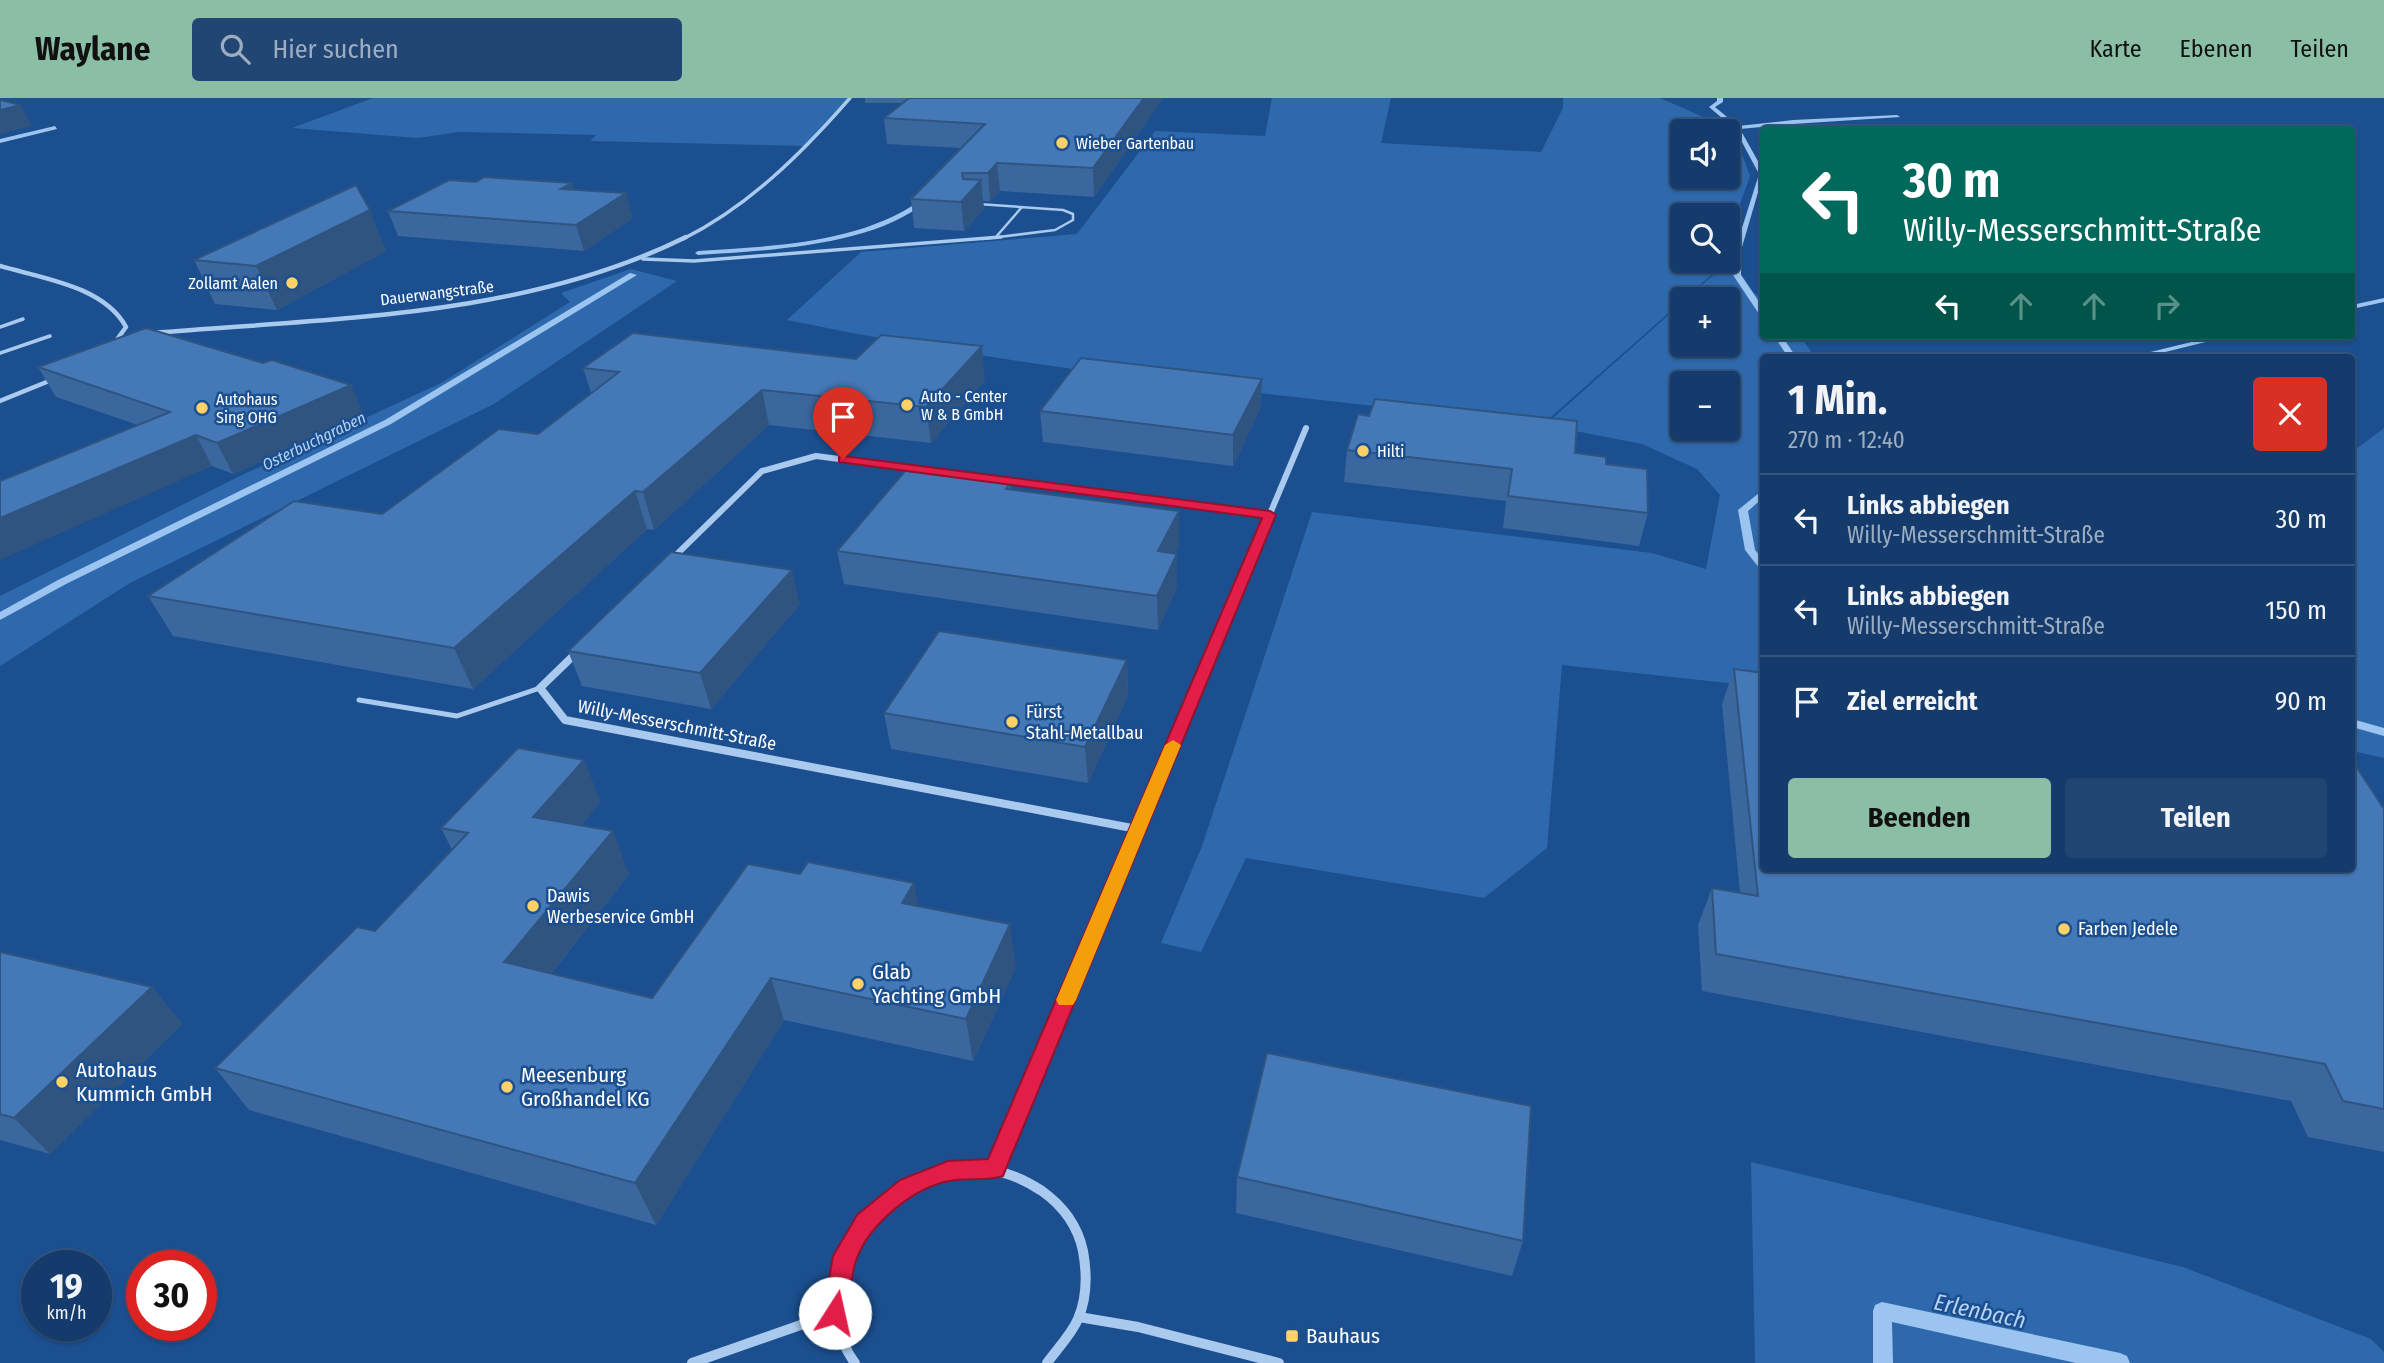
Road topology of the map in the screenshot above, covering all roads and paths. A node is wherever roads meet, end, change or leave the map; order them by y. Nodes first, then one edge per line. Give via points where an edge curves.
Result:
1 (850, 98) edge
2 (968, 204) edge
3 (1022, 208) junction
4 (995, 238) junction
5 (643, 259) junction
6 (0, 266) edge
7 (23, 319) dead end
8 (0, 327) edge
9 (148, 334) edge
10 (134, 335) edge
11 (50, 336) dead end
12 (121, 336) junction
13 (109, 349) edge
14 (0, 353) edge
15 (63, 375) edge
16 (0, 401) edge
17 (1306, 428) dead end
18 (1270, 515) junction
19 (666, 565) edge
20 (589, 641) edge
21 (540, 688) junction
22 (359, 700) dead end
23 (1137, 830) junction
24 (995, 1168) junction
25 (835, 1313) junction
26 (1079, 1317) junction
27 (692, 1363) edge
28 (855, 1363) edge
29 (1047, 1363) edge
30 (1279, 1363) edge

1 - 5 street, Dauerwangstraße via 810,142 739,203 698,232
2 - 3 lane
3 - 4 lane
3 - 4 lane via 1063,210 1073,214 1073,220 1055,230
4 - 5 lane via 695,261
5 - 9 street, Dauerwangstraße via 536,290 455,305
6 - 12 street via 99,299 123,317 126,327
7 - 8 lane
10 - 12 street
11 - 14 lane
12 - 13 street
15 - 16 street
17 - 18 street
18 - 19 street via 816,456 762,471
18 - 23 street
20 - 21 street
21 - 22 lane via 457,716
21 - 23 street, Willy-Messerschmitt-Straße via 565,720
23 - 24 street
24 - 25 street via 948,1171 908,1187 866,1222 845,1256
24 - 26 street via 1034,1181 1070,1214 1085,1251 1086,1292
25 - 27 street
25 - 28 street via 846,1353
26 - 29 street via 1063,1347
26 - 30 street

